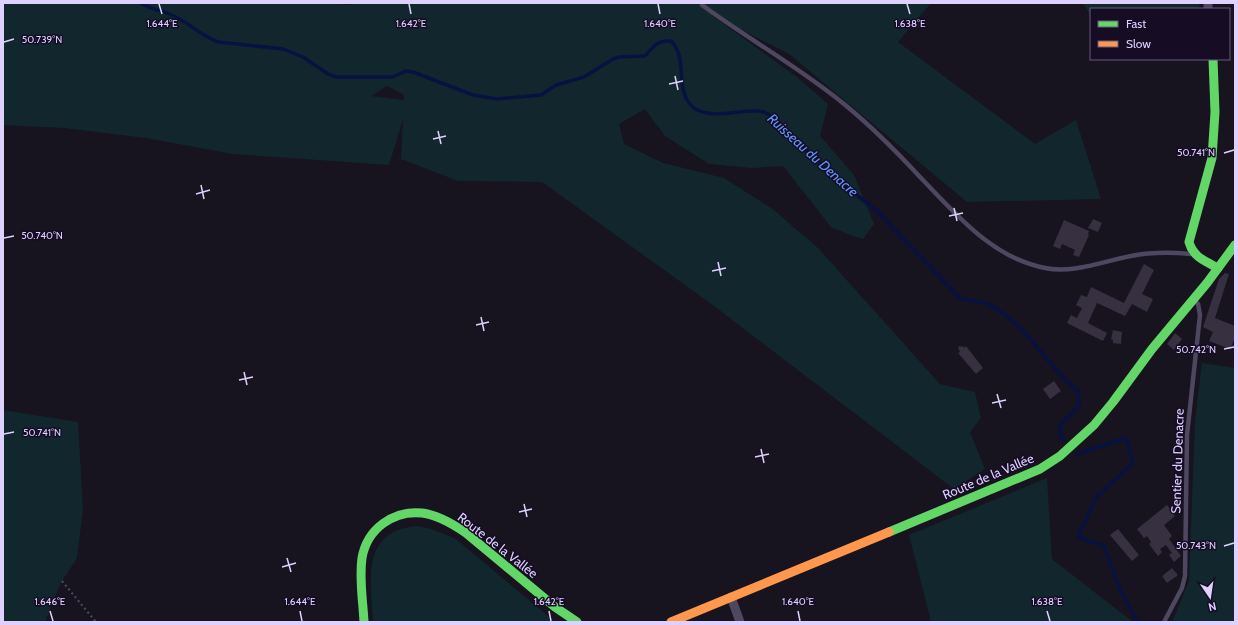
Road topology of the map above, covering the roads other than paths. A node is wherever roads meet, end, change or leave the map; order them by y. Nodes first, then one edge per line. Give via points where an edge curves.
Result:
1 (702, 5) dead end
2 (1213, 60) edge
3 (1235, 245) edge
4 (1192, 254) junction
5 (1218, 268) junction
6 (1194, 299) junction
7 (731, 597) junction
8 (364, 622) edge
9 (576, 622) edge
10 (671, 622) edge
11 (740, 622) edge
12 (1164, 622) edge

1 - 4 lane via 843,103 877,133 970,228 999,250 1023,262 1057,270 1139,255 1166,252
2 - 4 street via 1213,151 1209,174 1190,237
3 - 5 street, Route de la Vallée
4 - 5 street
5 - 6 street, Route de la Vallée
6 - 7 street, Route de la Vallée via 1094,425 1054,460 1020,477
6 - 12 lane, Sentier du Denacre via 1200,314 1187,435 1185,576 1182,588
7 - 10 street, Route de la Vallée
7 - 11 street
8 - 9 street, Route de la Vallée via 362,566 368,539 387,520 400,514 420,513 442,518 463,530

